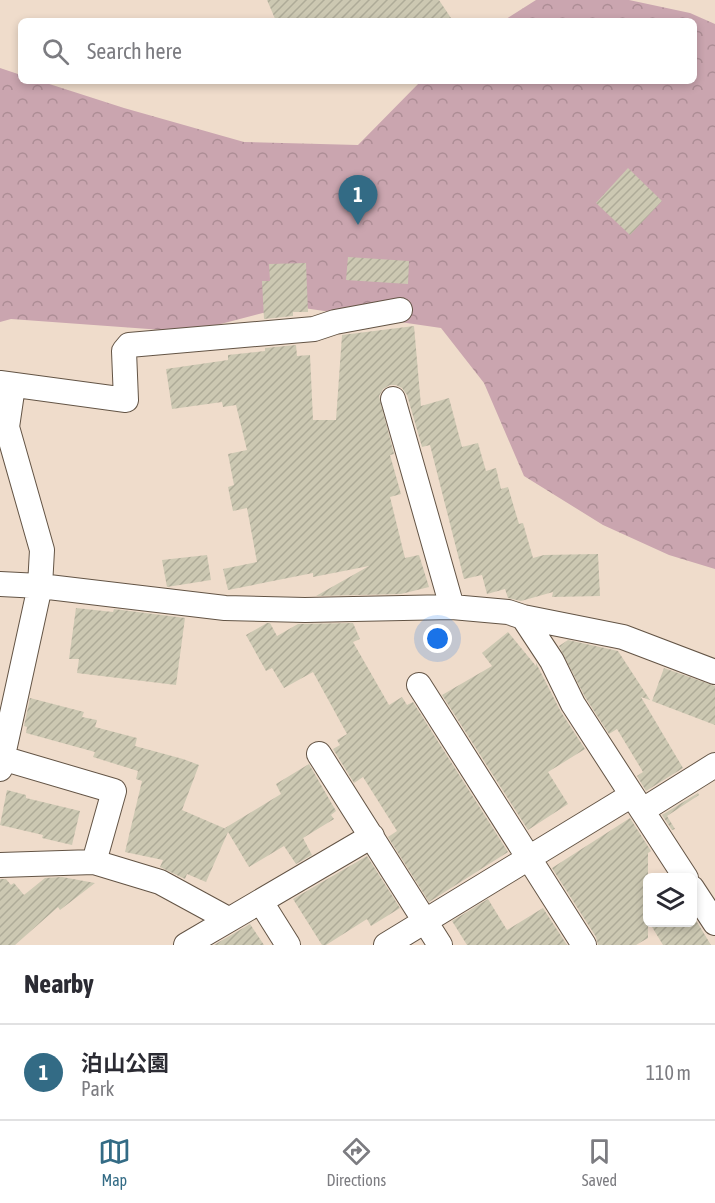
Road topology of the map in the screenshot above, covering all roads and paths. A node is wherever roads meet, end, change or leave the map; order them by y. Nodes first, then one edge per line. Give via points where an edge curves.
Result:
1 (400, 310) dead end
2 (7, 385) edge
3 (393, 399) dead end
4 (0, 584) edge
5 (40, 586) junction
6 (452, 607) junction
7 (524, 617) junction
8 (715, 672) edge
9 (419, 685) dead end
10 (319, 754) dead end
11 (1, 764) edge
12 (715, 765) edge
13 (638, 802) junction
14 (372, 836) junction
15 (529, 858) junction
16 (94, 862) junction
17 (0, 865) edge
18 (683, 873) edge
19 (697, 894) edge
20 (261, 902) junction
21 (228, 919) junction
22 (424, 921) junction
23 (715, 923) edge
24 (186, 945) edge
25 (288, 945) edge
26 (386, 945) edge
27 (440, 945) edge
28 (584, 945) edge

1 - 2 street via 314,329 129,345 124,351 126,400
2 - 5 street via 7,427 42,550
3 - 6 street
4 - 5 street
5 - 6 street via 225,608
5 - 11 street
6 - 7 street
7 - 8 street via 622,637
7 - 13 street via 573,704
9 - 15 street
10 - 14 street
11 - 16 street via 114,791
12 - 13 street
13 - 15 street
13 - 18 street
14 - 20 street
14 - 22 street
15 - 22 street
15 - 28 street
16 - 17 street
16 - 21 street via 160,882
19 - 23 street
20 - 21 street
20 - 25 street
21 - 24 street
22 - 26 street
22 - 27 street

